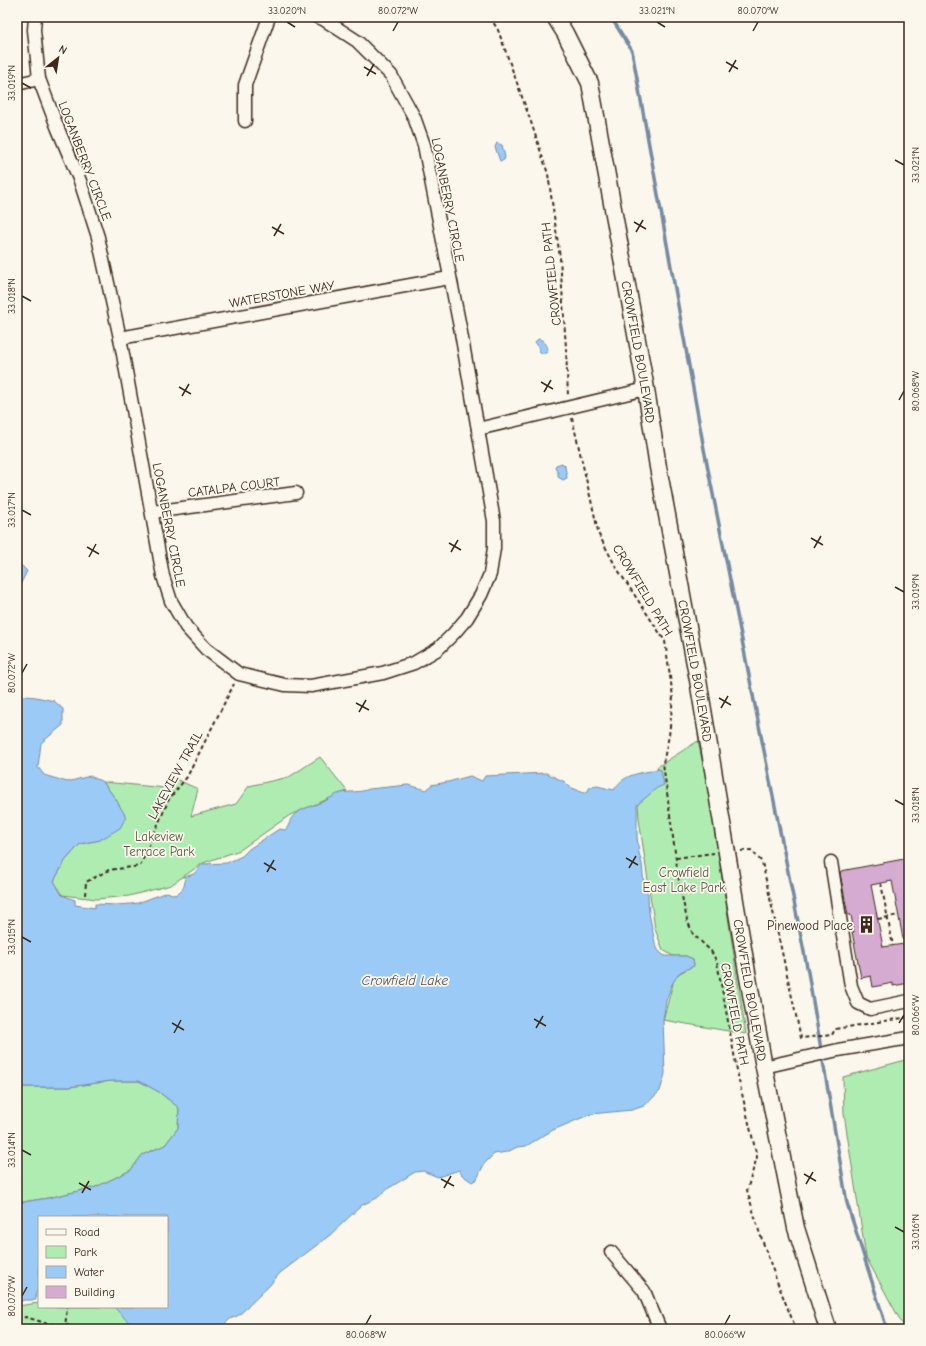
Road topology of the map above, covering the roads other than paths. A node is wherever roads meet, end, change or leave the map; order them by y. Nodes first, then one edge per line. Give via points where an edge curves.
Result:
1 (35, 17) edge
2 (269, 17) edge
3 (317, 17) edge
4 (555, 17) edge
5 (39, 79) junction
6 (17, 84) edge
7 (245, 121) dead end
8 (449, 278) junction
9 (120, 338) junction
10 (646, 389) junction
11 (478, 429) junction
12 (296, 494) dead end
13 (152, 512) junction
14 (831, 862) dead end
15 (909, 1001) edge
16 (909, 1038) edge
17 (764, 1067) junction
18 (611, 1252) dead end
19 (660, 1329) edge
20 (828, 1329) edge

1 - 5 street, LOGANBERRY CIRCLE
2 - 7 street via 245,85
3 - 8 street, LOGANBERRY CIRCLE via 357,41 391,75 414,117 424,145
4 - 10 main road, CROWFIELD BOULEVARD via 590,83
5 - 6 street
5 - 9 street, LOGANBERRY CIRCLE via 80,181 98,237
8 - 9 street, WATERSTONE WAY
8 - 11 street, LOGANBERRY CIRCLE
9 - 13 street, LOGANBERRY CIRCLE
10 - 11 street
10 - 17 main road, CROWFIELD BOULEVARD
11 - 13 street, LOGANBERRY CIRCLE via 494,521 494,548 490,574 467,618 438,649 414,663 383,673 310,686 285,685 239,674 206,649 186,627 171,601 163,576
12 - 13 street, CATALPA COURT
14 - 15 street via 850,986 858,1003 870,1009
16 - 17 street via 838,1050
17 - 20 main road, CROWFIELD BOULEVARD via 796,1228
18 - 19 street via 644,1291

